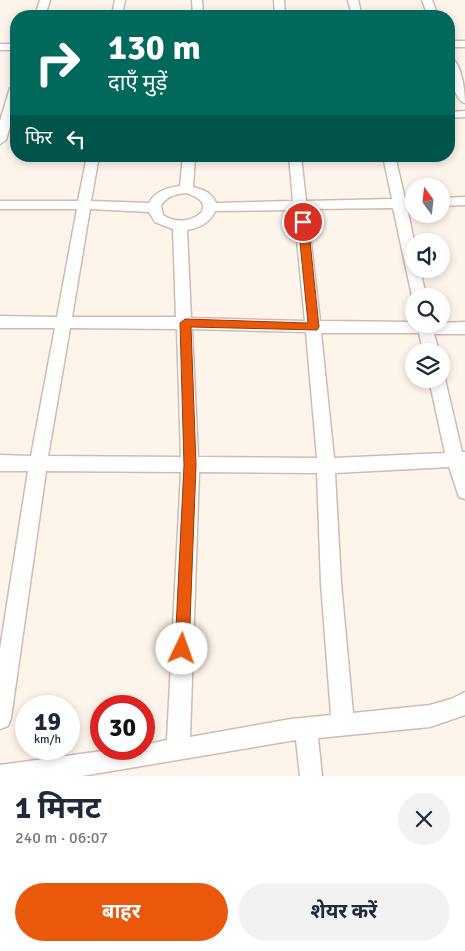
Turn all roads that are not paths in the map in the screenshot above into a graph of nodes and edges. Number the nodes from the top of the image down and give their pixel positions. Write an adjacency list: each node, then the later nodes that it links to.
1 (455, 75): 2 (street)
2 (465, 100)
3 (7, 119): 4 (street)
4 (0, 140)
5 (92, 162): 15 (street)
6 (188, 162): 9 (street)
7 (296, 162): 16 (street)
8 (390, 162): 12 (street)
9 (186, 189): 17 (street); 18 (street)
10 (465, 201): 11 (street)
11 (450, 202)
12 (399, 203): 13 (street); 16 (street); 20 (street)
13 (405, 203)
14 (0, 205): 15 (street)
15 (85, 205): 18 (street); 22 (street)
16 (301, 205): 17 (street); 25 (street)
17 (212, 207): 19 (street)
18 (154, 208): 19 (street)
19 (180, 226): 23 (street)
20 (417, 288)
21 (0, 322): 22 (street)
22 (64, 322): 23 (street); 31 (street)
23 (185, 323): 25 (street); 32 (street)
24 (405, 325): 25 (street)
25 (313, 327): 33 (street)
26 (450, 327): 27 (street)
27 (465, 328)
28 (440, 388): 29 (street)
29 (460, 459): 33 (street); 34 (street)
30 (0, 462): 31 (street)
31 (38, 463): 32 (street); 36 (street)
32 (190, 465): 33 (street); 39 (street)
33 (326, 466): 37 (street)
34 (465, 491)
35 (465, 704): 37 (street)
36 (0, 718)
37 (343, 726): 38 (street)
38 (306, 729): 39 (street); 41 (street)
39 (178, 748): 40 (street)
40 (0, 776)
41 (310, 776)

